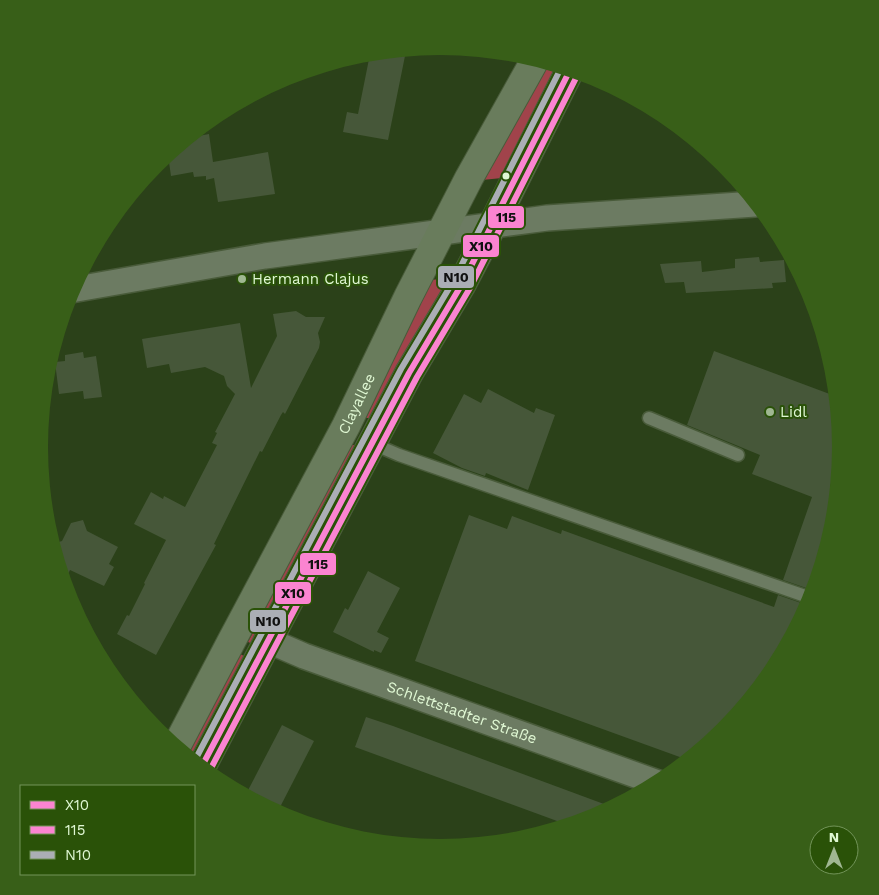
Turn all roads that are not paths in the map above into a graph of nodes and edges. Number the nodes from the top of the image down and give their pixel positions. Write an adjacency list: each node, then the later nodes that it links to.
1 (531, 67): 5 (main road, Clayallee)
2 (567, 76): 4 (main road, Clayallee)
3 (746, 205): 4 (street)
4 (493, 225): 5 (street); 9 (main road, Clayallee)
5 (441, 232): 6 (street); 8 (main road, Clayallee)
6 (81, 288)
7 (649, 418): 10 (lane)
8 (346, 426): 9 (lane); 13 (main road, Clayallee)
9 (373, 440): 11 (lane); 12 (main road, Clayallee)
10 (738, 455)
11 (803, 595)
12 (267, 640): 14 (main road, Clayallee); 15 (street, Schlettstadter Straße)
13 (180, 741)
14 (205, 761)
15 (647, 779)

